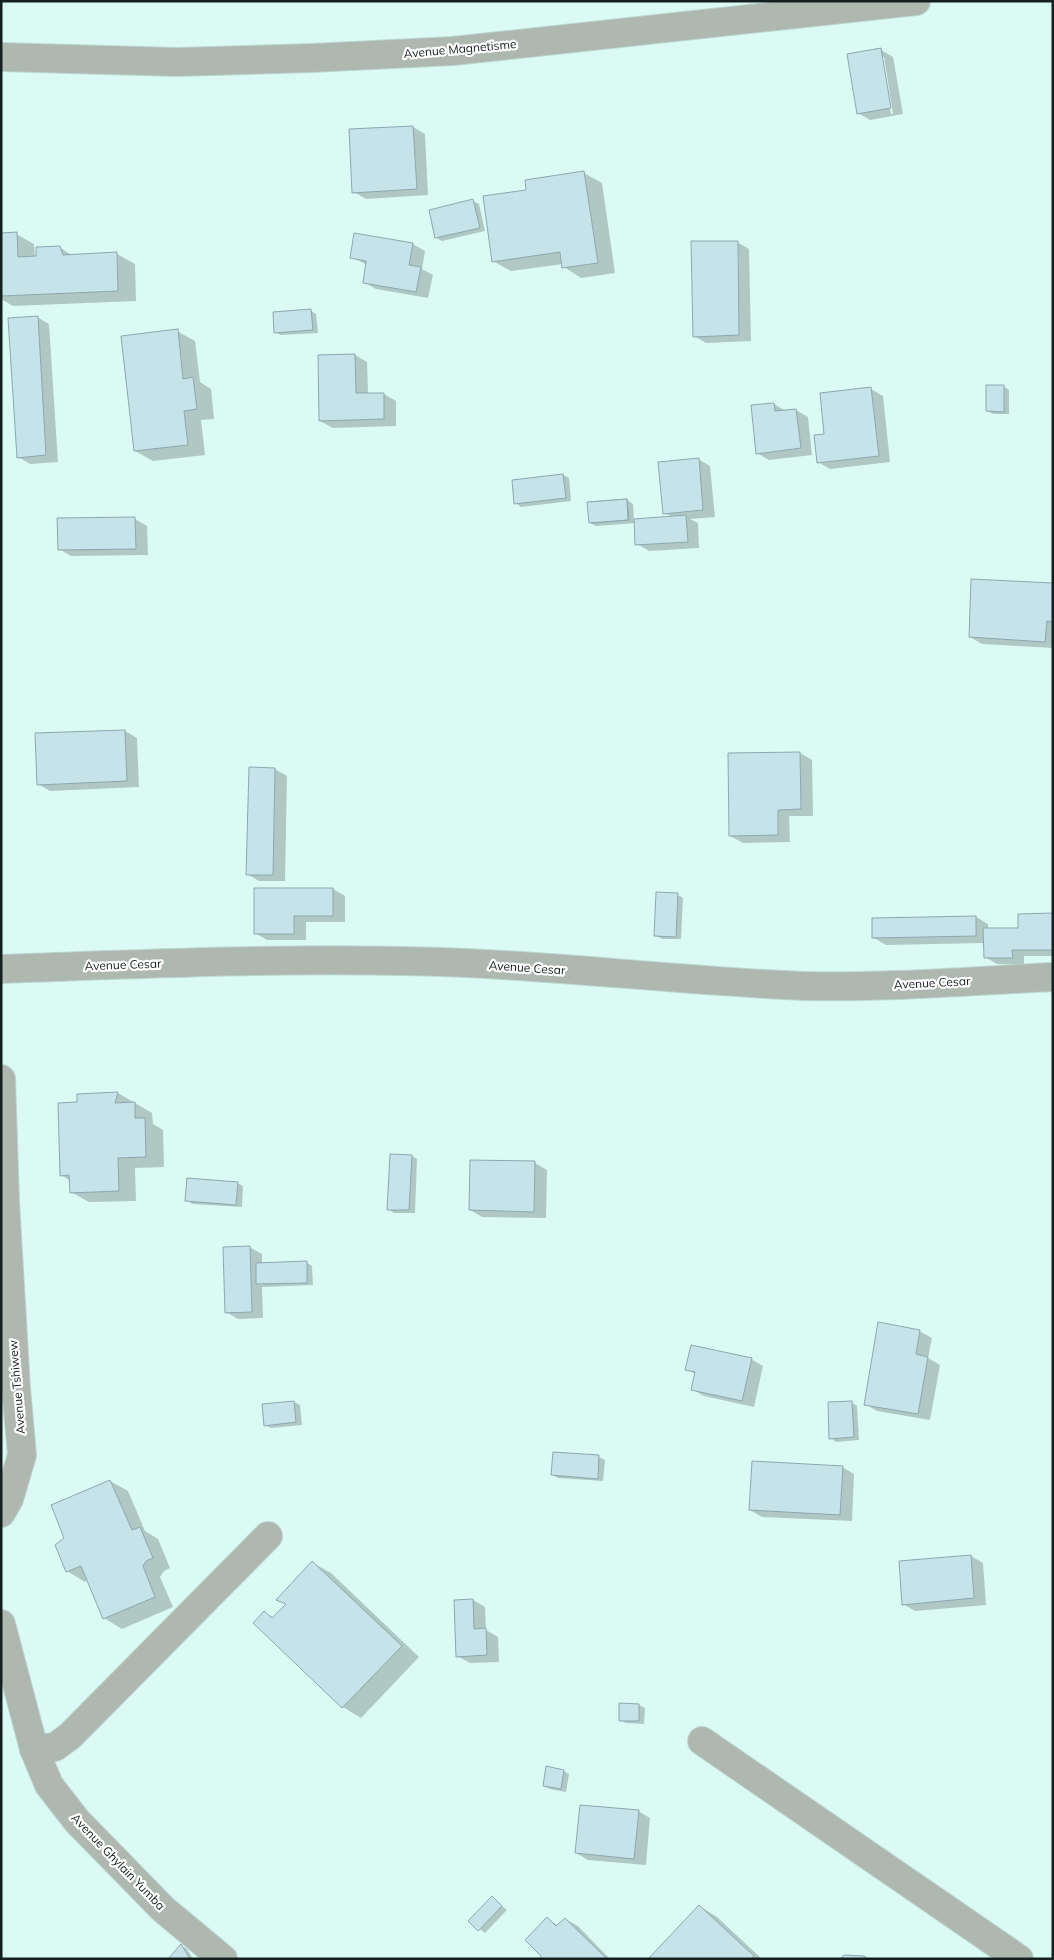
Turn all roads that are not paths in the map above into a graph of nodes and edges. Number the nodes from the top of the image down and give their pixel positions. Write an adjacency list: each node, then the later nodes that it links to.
1 (916, 1): 2 (street, Avenue Magnetisme)
2 (1, 57)
3 (1, 969): 4 (street, Avenue Cesar)
4 (1053, 977)
5 (2, 1094): 6 (street, Avenue Tshiwew)
6 (1, 1512)
7 (268, 1536): 10 (street)
8 (1, 1624): 10 (street)
9 (702, 1741): 12 (street)
10 (34, 1749): 11 (street, Avenue Ghylain Yumba)
11 (223, 1959)
12 (1019, 1959)

